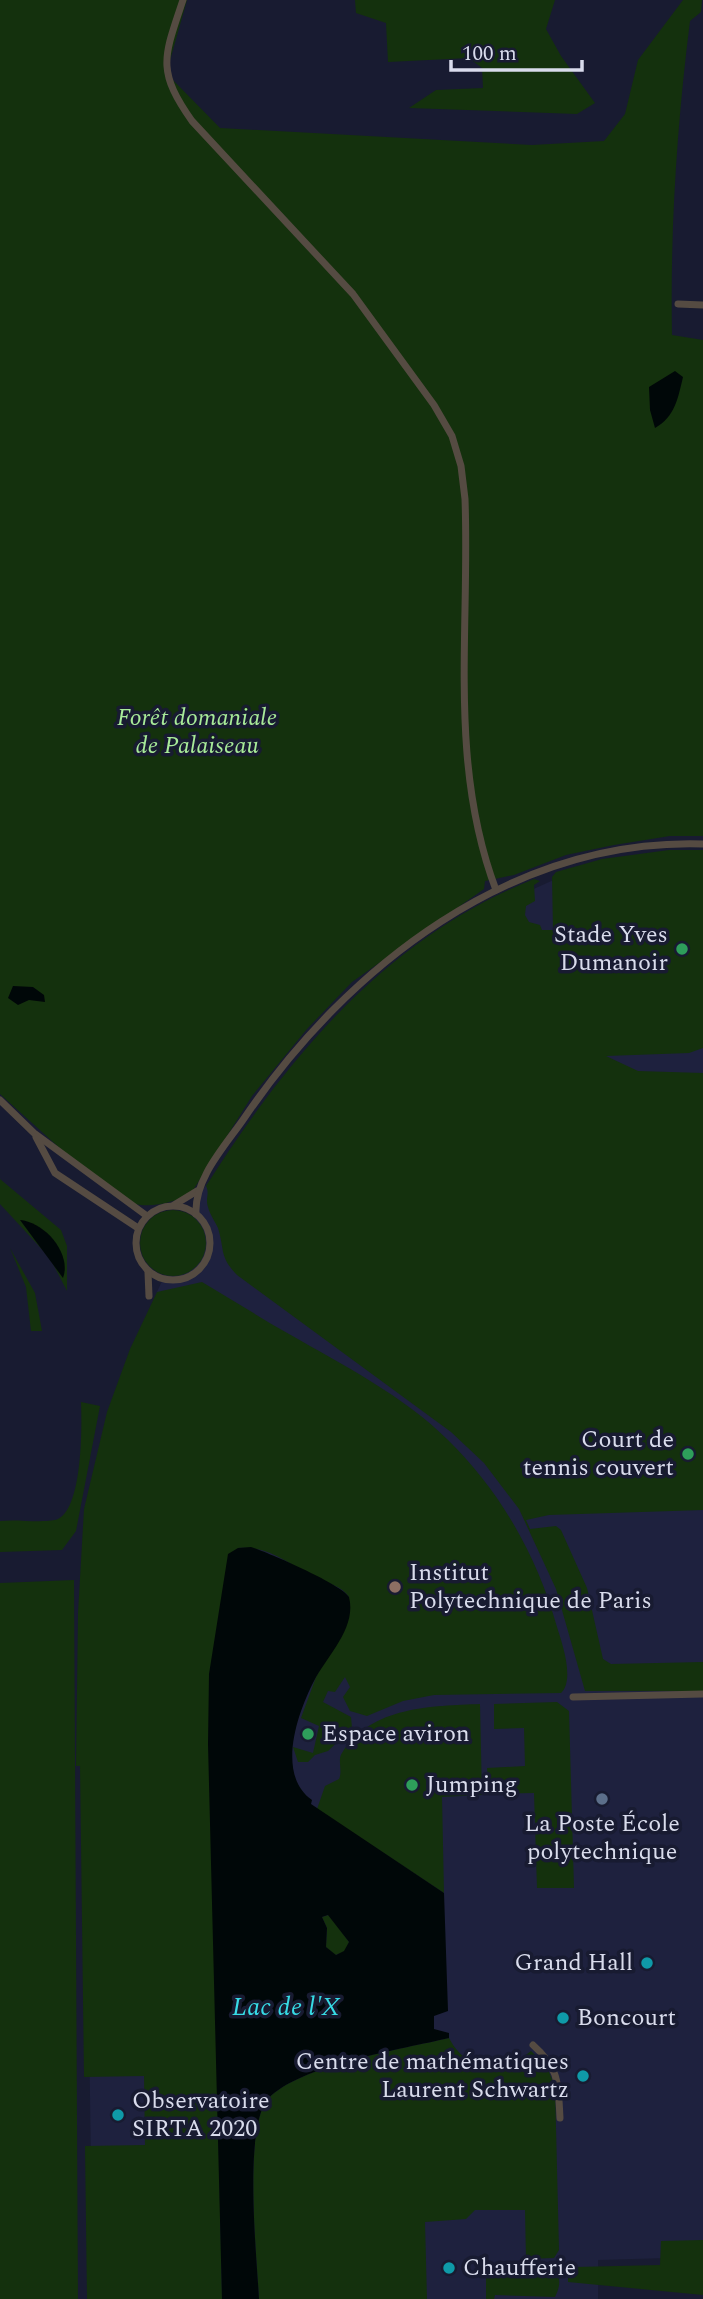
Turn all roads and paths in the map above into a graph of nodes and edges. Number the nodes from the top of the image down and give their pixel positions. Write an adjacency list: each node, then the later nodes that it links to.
1 (183, 0): 5 (street)
2 (678, 304): 3 (street)
3 (703, 305)
4 (703, 844): 5 (street)
5 (496, 890): 8 (street)
6 (0, 1100): 7 (street)
7 (34, 1133): 11 (street); 12 (street)
8 (197, 1191): 9 (street); 10 (street)
9 (173, 1206): 10 (street); 11 (street)
10 (196, 1213): 14 (street)
11 (147, 1216): 12 (street)
12 (138, 1228): 13 (street)
13 (148, 1272): 14 (street); 14 (street)
14 (168, 1280)
15 (703, 1694): 16 (street)
16 (573, 1697)
17 (533, 2045): 18 (street)
18 (560, 2118)

